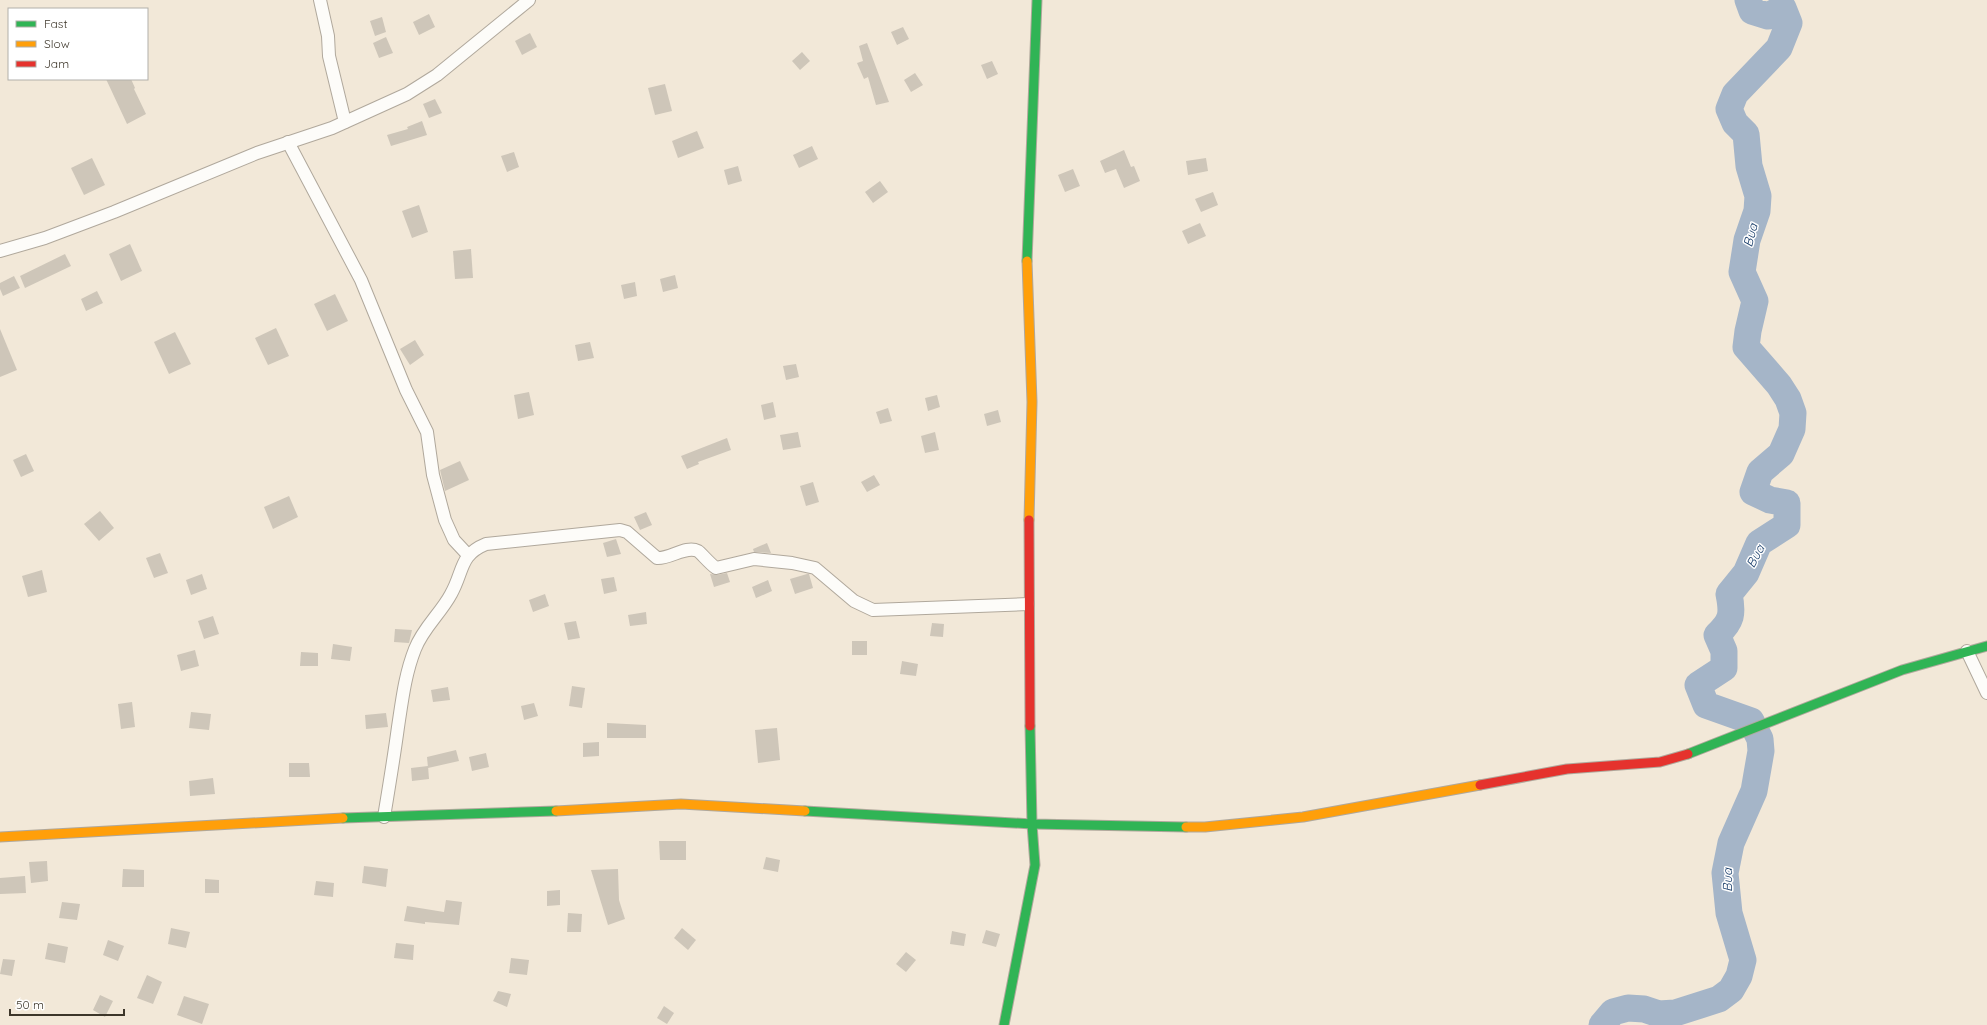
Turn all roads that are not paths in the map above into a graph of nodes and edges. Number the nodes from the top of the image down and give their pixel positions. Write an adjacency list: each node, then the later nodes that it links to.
1 (320, 0): 4 (street)
2 (529, 0): 4 (street)
3 (1038, 0): 8 (street)
4 (345, 122): 5 (street)
5 (288, 142): 6 (street); 7 (street)
6 (0, 251)
7 (468, 555): 8 (street); 12 (street)
8 (1028, 604): 13 (street)
9 (1987, 646): 10 (street)
10 (1967, 650): 11 (street); 13 (street)
11 (1987, 693)
12 (384, 817): 13 (street); 14 (street)
13 (1032, 824): 15 (street)
14 (0, 837)
15 (1004, 1025)

